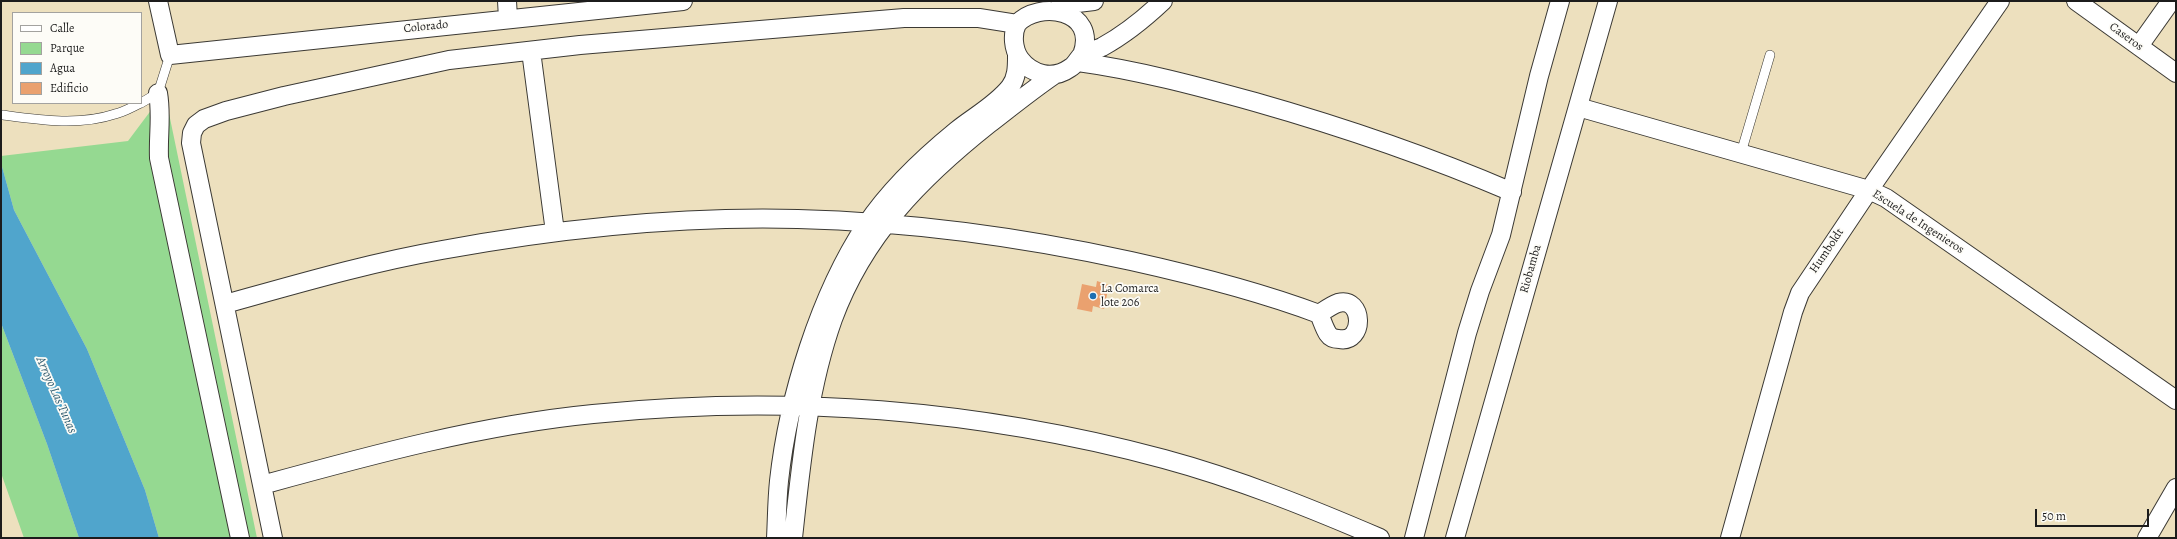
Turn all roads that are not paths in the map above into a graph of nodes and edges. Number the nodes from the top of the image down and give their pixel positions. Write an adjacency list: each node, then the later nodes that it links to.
1 (158, 1): 16 (street)
2 (683, 1): 11 (street, Colorado)
3 (1094, 1): 10 (street)
4 (1163, 1): 18 (street)
5 (1560, 1): 28 (street)
6 (1608, 1): 24 (street, Riobamba)
7 (2000, 1): 27 (street, Humboldt)
8 (2076, 1): 13 (street, Caseros)
9 (2171, 1): 13 (street)
10 (1061, 5): 12 (street); 18 (street)
11 (507, 10): 16 (street, Colorado)
12 (1017, 24): 14 (street); 17 (street)
13 (2139, 46): 19 (street, Caseros)
14 (531, 51): 31 (street); 32 (street)
15 (1770, 54): 26 (lane)
16 (170, 55): 21 (lane)
17 (1017, 56): 20 (street); 29 (street)
18 (1080, 58): 20 (street); 28 (street)
19 (2176, 73)
20 (1054, 75): 30 (street)
21 (158, 93): 22 (lane); 38 (street)
22 (142, 102)
23 (139, 104): 25 (lane)
24 (1578, 107): 26 (street, Escuela de Ingenieros); 44 (street, Riobamba)
25 (3, 115)
26 (1741, 153): 27 (street, Escuela de Ingenieros)
27 (1869, 190): 34 (street, Escuela de Ingenieros); 45 (street, Humboldt)
28 (1512, 192): 43 (street)
29 (866, 224): 30 (street); 31 (street); 35 (street)
30 (886, 224): 33 (street); 35 (street)
31 (555, 232): 32 (street)
32 (225, 304): 36 (street)
33 (1319, 314)
34 (2176, 400)
35 (801, 407): 36 (street); 40 (street); 41 (street); 42 (street)
36 (262, 485): 39 (street)
37 (2176, 488): 46 (street)
38 (240, 538)
39 (273, 538)
40 (776, 538)
41 (793, 538)
42 (1380, 538)
43 (1414, 538)
44 (1455, 538)
45 (1730, 538)
46 (2147, 538)

